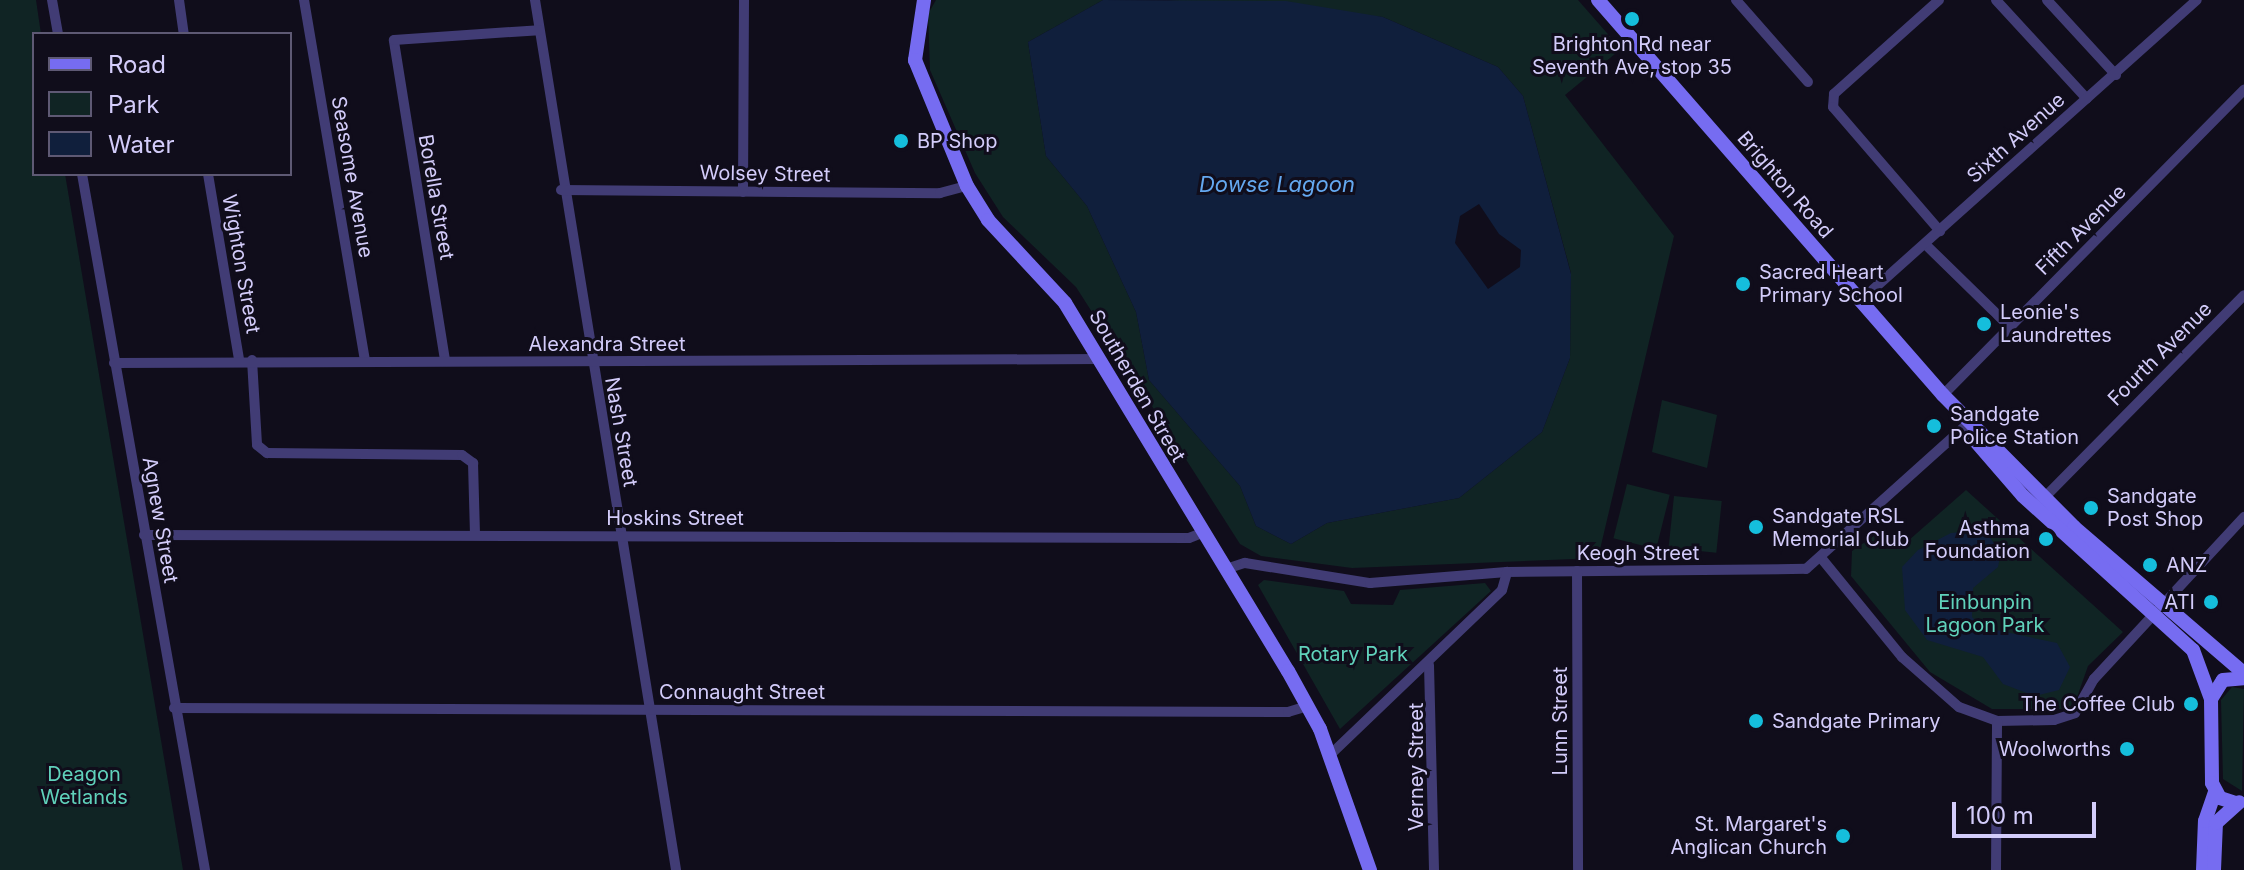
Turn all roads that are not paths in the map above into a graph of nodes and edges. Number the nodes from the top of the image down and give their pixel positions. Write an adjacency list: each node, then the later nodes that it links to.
1 (52, 0): 14 (street)
2 (179, 0): 15 (street)
3 (304, 0): 33 (street, Seasome Avenue)
4 (535, 0): 13 (street, Nash Street)
5 (744, 0): 24 (street)
6 (924, 0): 22 (main road, Southerden Street)
7 (1598, 0): 28 (main road, Brighton Road)
8 (1736, 0): 17 (street)
9 (1939, 0): 25 (street)
10 (1996, 0): 19 (street)
11 (2047, 0): 16 (street)
12 (2197, 0): 16 (street, Sixth Avenue)
13 (539, 30): 23 (street, Nash Street); 34 (street, Borella Street)
14 (58, 32)
15 (184, 32)
16 (2116, 75): 19 (street, Sixth Avenue)
17 (1808, 82)
18 (2244, 90): 29 (street, Fifth Avenue)
19 (2087, 99): 25 (street, Sixth Avenue)
20 (82, 176): 35 (street, Agnew Street)
21 (208, 176): 31 (street, Wighton Street)
22 (967, 186): 24 (street, Wolsey Street); 30 (main road, Southerden Street)
23 (561, 190): 24 (street, Wolsey Street); 36 (street, Nash Street)
24 (743, 192)
25 (1940, 231): 26 (street, Sixth Avenue)
26 (1925, 244): 28 (street, Sixth Avenue); 29 (street)
27 (2244, 295): 39 (street, Fourth Avenue)
28 (1859, 302): 37 (main road, Brighton Road)
29 (2011, 328): 37 (street, Fifth Avenue)
30 (1099, 359): 36 (street, Alexandra Street); 41 (main road, Southerden Street)
31 (239, 360): 32 (street, Alexandra Street); 35 (street, Alexandra Street)
32 (252, 360): 33 (street, Alexandra Street); 43 (street)
33 (365, 360): 34 (street, Alexandra Street)
34 (445, 360): 36 (street, Alexandra Street)
35 (114, 363): 42 (street, Agnew Street)
36 (591, 363): 44 (street, Nash Street)
37 (1943, 395): 38 (main road, Brighton Road)
38 (1968, 425): 39 (main road, Brighton Road); 45 (street, Keogh Street)
39 (2039, 503): 49 (main road, Brighton Road)
40 (2244, 517): 49 (street)
41 (1205, 532): 44 (street, Hoskins Street); 46 (main road, Southerden Street)
42 (144, 535): 43 (street, Hoskins Street); 54 (street, Agnew Street)
43 (475, 535): 44 (street, Hoskins Street)
44 (621, 536): 55 (street, Nash Street)
45 (1822, 559): 47 (street, Keogh Street); 56 (street)
46 (1226, 569): 48 (street); 53 (main road, Southerden Street)
47 (1577, 571): 48 (street, Keogh Street); 67 (street, Lunn Street)
48 (1507, 572): 50 (street)
49 (2158, 608): 51 (main road, Brighton Road); 52 (main road, Brighton Road); 56 (street)
50 (1429, 665): 57 (street); 66 (street, Verney Street)
51 (2244, 676): 52 (main road, Brighton Road)
52 (2211, 699): 58 (main road)
53 (1308, 706): 55 (street, Connaught Street); 57 (main road, Southerden Street)
54 (174, 708): 55 (street, Connaught Street); 62 (street, Agnew Street)
55 (651, 709): 63 (street, Nash Street)
56 (1997, 721): 68 (street)
57 (1330, 755): 59 (main road, Southerden Street)
58 (2215, 792): 60 (main road); 61 (main road)
59 (1346, 794): 64 (main road, Southerden Street); 65 (main road, Southerden Street)
60 (2240, 802): 61 (main road)
61 (2205, 868)
62 (205, 870)
63 (676, 870)
64 (1370, 870)
65 (1379, 870)
66 (1434, 870)
67 (1578, 870)
68 (1996, 870)

